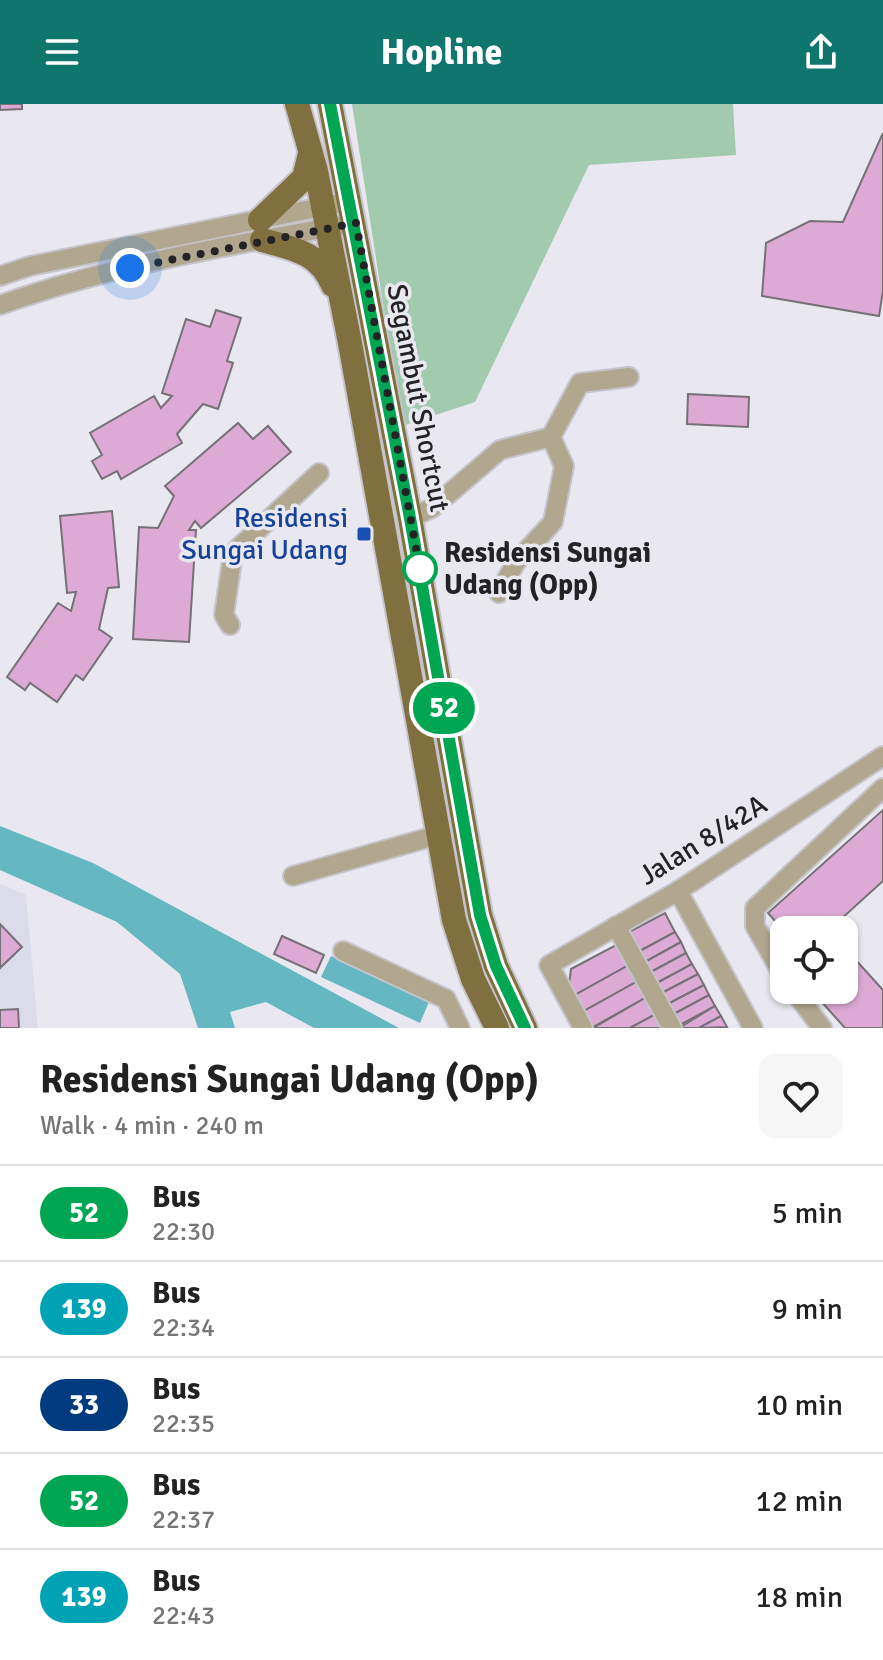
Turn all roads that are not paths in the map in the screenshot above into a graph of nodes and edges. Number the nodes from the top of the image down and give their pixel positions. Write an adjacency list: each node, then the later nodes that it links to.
1 (297, 104): 3 (main road, Segambut Shortcut)
2 (330, 104): 4 (main road, Segambut Shortcut)
3 (310, 153): 5 (main road, Segambut Shortcut); 6 (main road)
4 (353, 212): 5 (street); 13 (main road, Segambut Shortcut)
5 (324, 218): 6 (street); 9 (main road, Segambut Shortcut)
6 (261, 230): 7 (street); 8 (street); 9 (main road)
7 (2, 269)
8 (0, 305)
9 (342, 305): 18 (main road, Segambut Shortcut)
10 (629, 377): 11 (street)
11 (551, 437): 13 (street); 14 (street)
12 (319, 473): 15 (street)
13 (410, 518): 27 (main road, Segambut Shortcut)
14 (499, 593)
15 (230, 625)
16 (880, 763): 20 (street, Jalan 8/42A)
17 (883, 788): 23 (street)
18 (438, 835): 19 (street); 26 (main road, Segambut Shortcut)
19 (293, 876)
20 (678, 891): 21 (street, Jalan 8/42A); 30 (street)
21 (616, 926): 28 (street, Jalan 8/42A); 29 (street)
22 (343, 951): 25 (street)
23 (770, 952)
24 (804, 1004): 31 (street)
25 (460, 1028)
26 (497, 1028)
27 (525, 1028)
28 (583, 1028)
29 (672, 1028)
30 (753, 1028)
31 (822, 1028)

